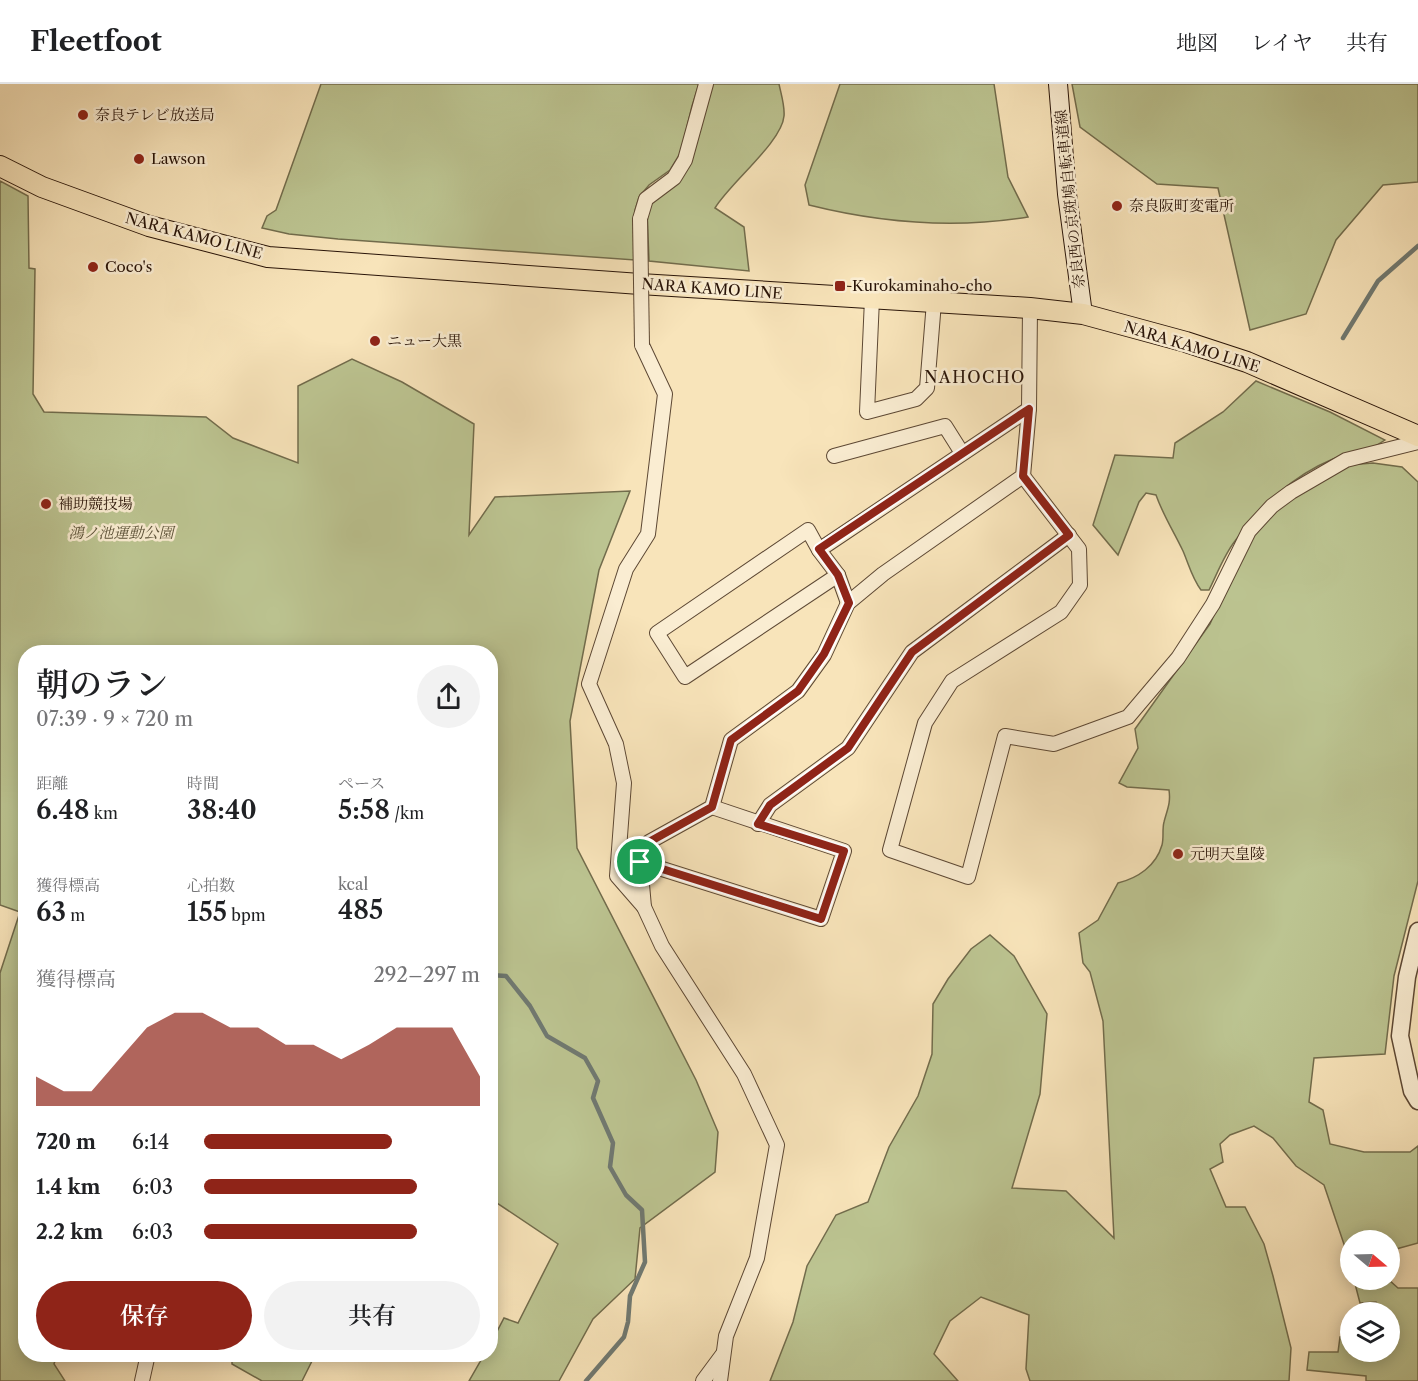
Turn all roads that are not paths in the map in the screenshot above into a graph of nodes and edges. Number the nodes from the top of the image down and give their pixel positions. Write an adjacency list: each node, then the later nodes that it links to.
1 (706, 84): 21 (street, bridge)
2 (1058, 84): 7 (main road, 奈良西の京斑鳩自転車道線)
3 (0, 166): 4 (main road, NARA KAMO LINE)
4 (872, 299): 5 (main road, NARA KAMO LINE); 5 (street)
5 (934, 302): 6 (main road, NARA KAMO LINE)
6 (1029, 308): 7 (main road, NARA KAMO LINE); 8 (street)
7 (1083, 314): 9 (main road, NARA KAMO LINE)
8 (1029, 409): 11 (street); 13 (street)
9 (1418, 436)
10 (1418, 442): 14 (street)
11 (962, 453): 12 (street); 15 (street)
12 (834, 456)
13 (1023, 476): 14 (street); 17 (street)
14 (1069, 535): 19 (street)
15 (819, 549): 16 (street); 16 (street)
16 (838, 575): 17 (street)
17 (849, 603): 18 (street)
18 (712, 807): 19 (street); 20 (street)
19 (758, 824): 20 (street)
20 (640, 862): 21 (street)
21 (644, 907): 24 (street)
22 (1418, 931): 23 (street)
23 (1418, 1101)
24 (724, 1352): 27 (street); 28 (street)
25 (146, 1362): 26 (street)
26 (142, 1381)
27 (703, 1381)
28 (720, 1381)

